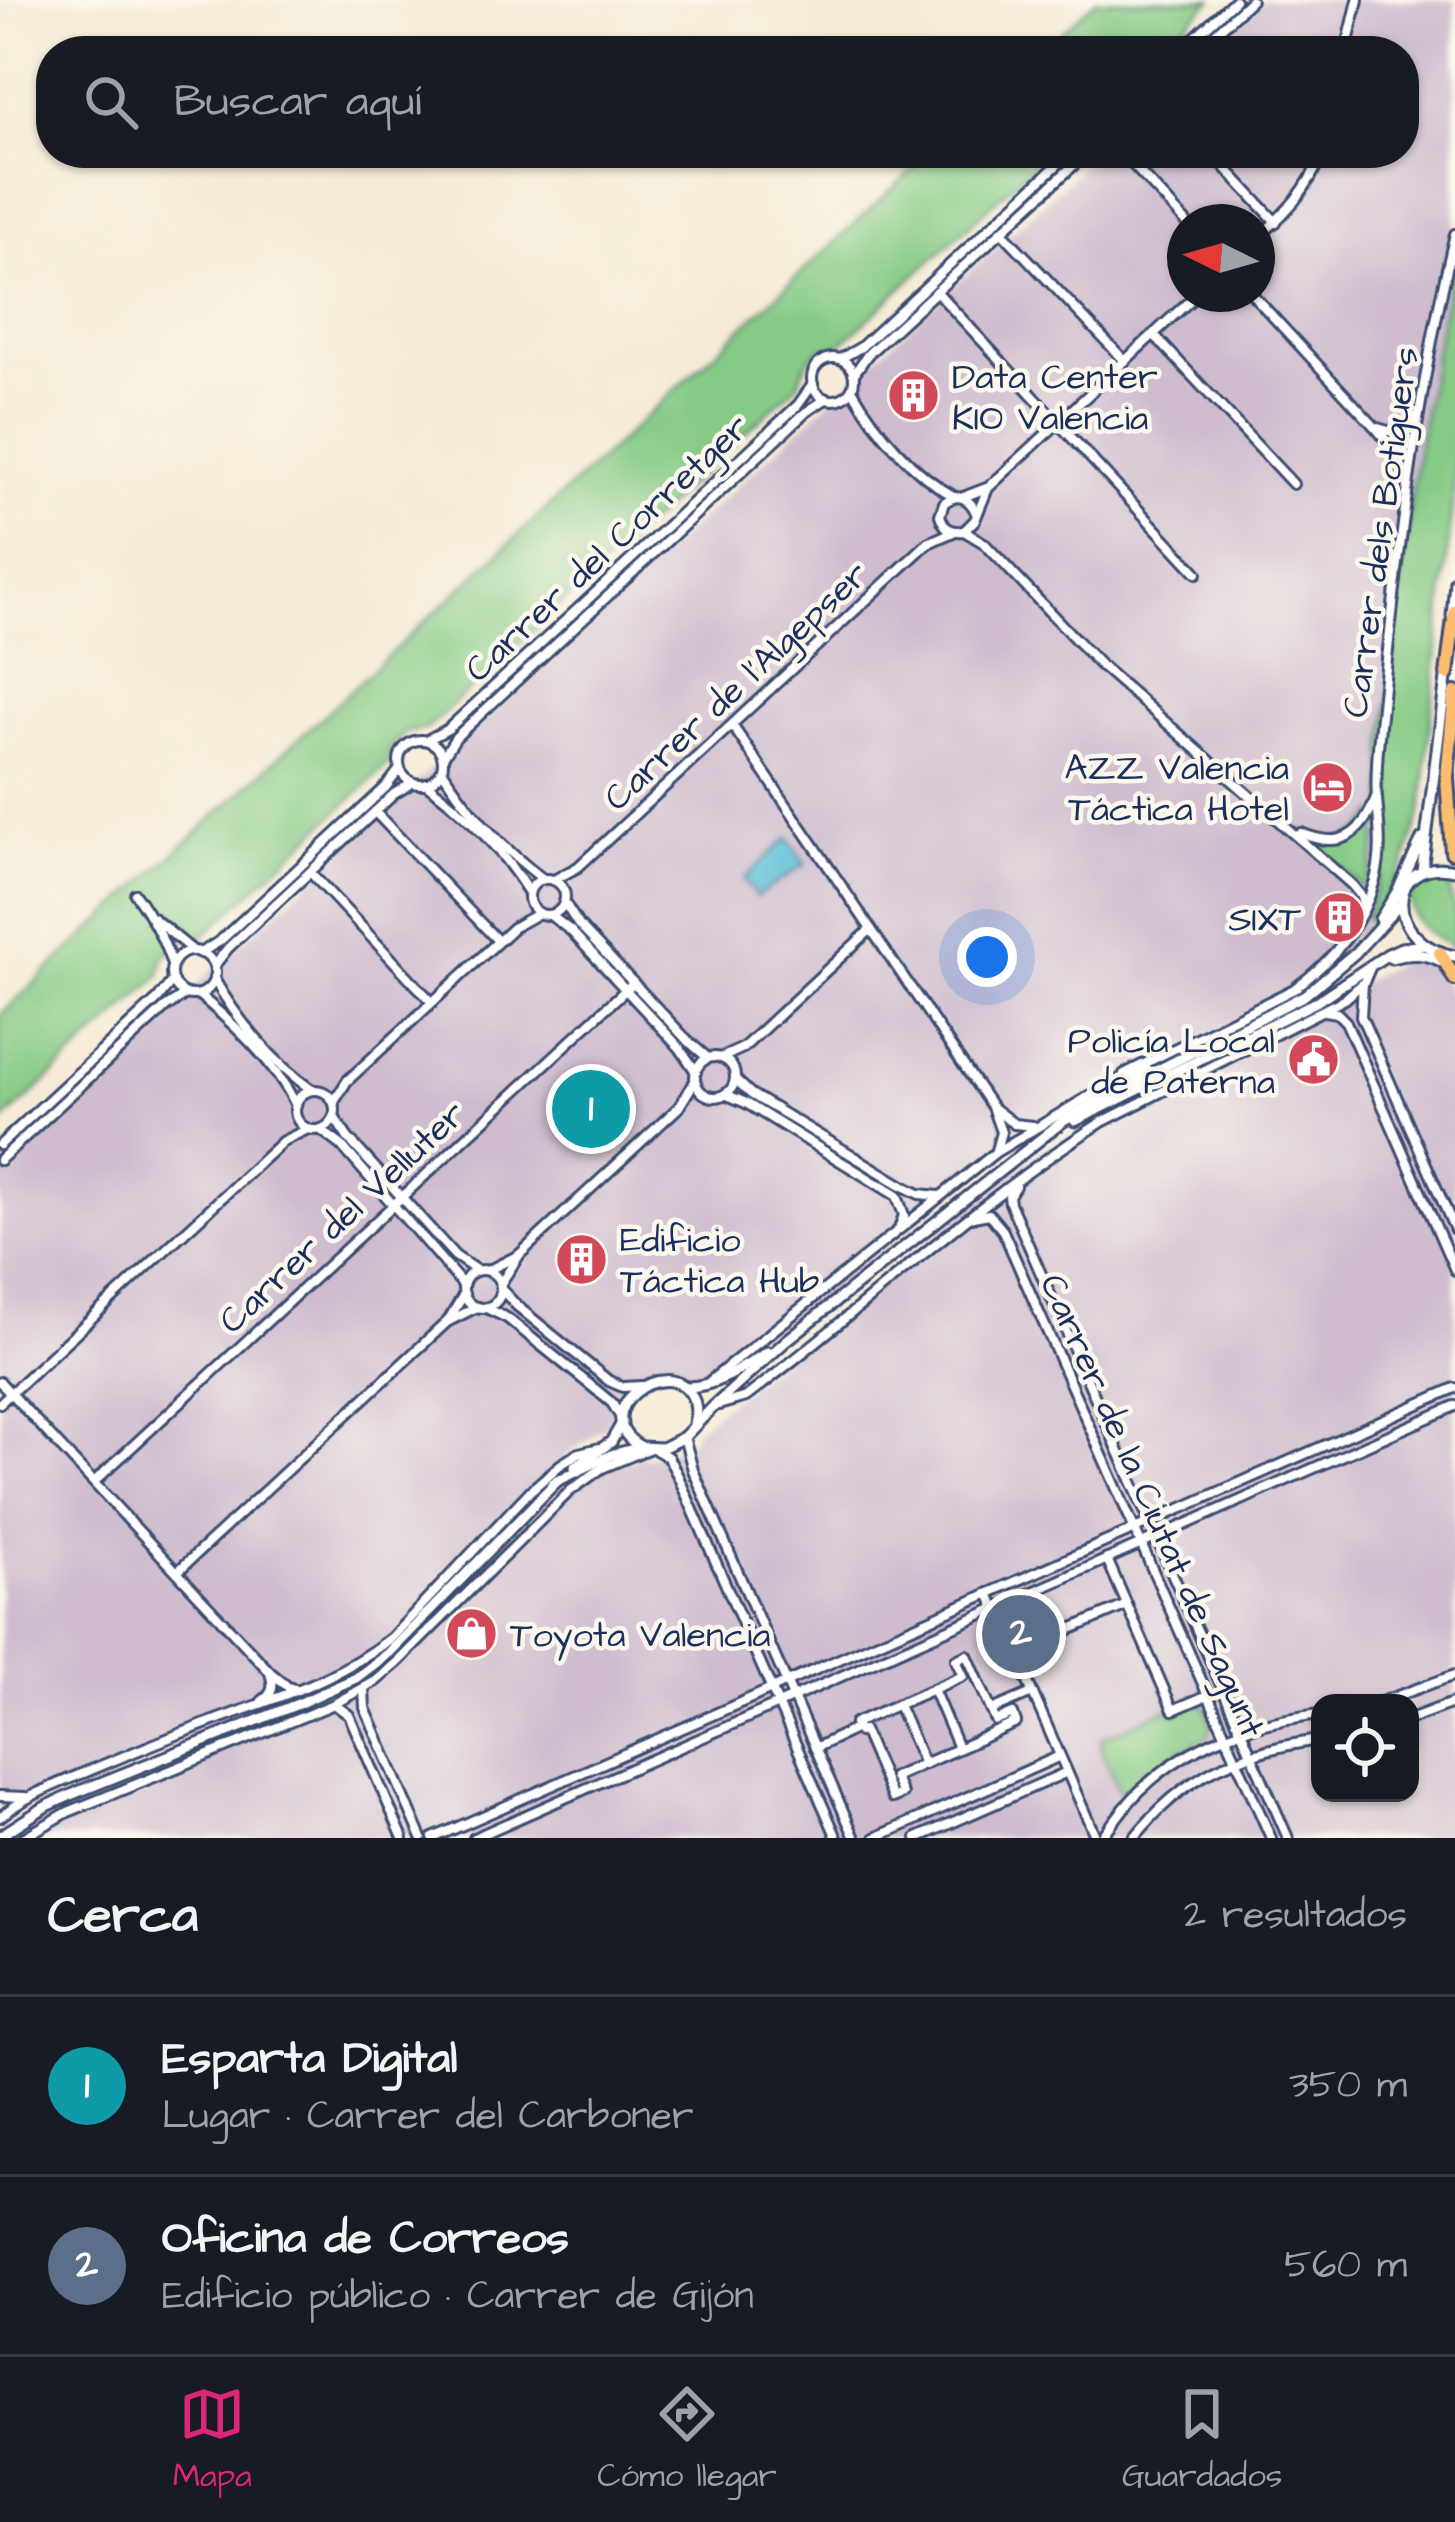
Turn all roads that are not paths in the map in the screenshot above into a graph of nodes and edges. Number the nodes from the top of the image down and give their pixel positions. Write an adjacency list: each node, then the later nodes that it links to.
1 (1235, 0): 4 (street)
2 (1251, 0): 5 (street)
3 (1358, 0): 6 (street)
4 (1196, 36)
5 (1212, 36)
6 (1350, 36)
7 (1054, 168): 20 (street)
8 (1070, 168): 14 (street)
9 (1136, 168): 12 (street)
10 (1226, 168): 13 (street)
11 (1317, 168): 13 (street)
12 (1169, 204)
13 (1276, 221)
14 (1001, 231): 16 (street); 21 (street)
15 (1455, 234): 25 (street, Carrer dels Botiguers)
16 (936, 291): 22 (street); 29 (street)
17 (1178, 312): 19 (street)
18 (1269, 312): 30 (street)
19 (1154, 334): 21 (street); 32 (street)
20 (840, 359): 22 (street); 23 (street)
21 (1125, 361): 29 (street)
22 (854, 374): 24 (street)
23 (813, 384): 26 (street); 47 (street, Carrer del Corretger)
24 (852, 389): 27 (street); 28 (street)
25 (1421, 398): 30 (street); 35 (street, Carrer dels Botiguers)
26 (826, 399): 27 (street); 48 (street, Carrer del Corretger)
27 (839, 400): 28 (street)
28 (867, 415): 31 (street)
29 (1059, 422): 33 (street); 41 (street)
30 (1375, 427): 35 (street)
31 (931, 484): 34 (street); 36 (street)
32 (1293, 484)
33 (988, 487): 34 (street); 37 (street)
34 (959, 497): 36 (street); 37 (street)
35 (1406, 499): 53 (street, Carrer dels Botiguers)
36 (941, 512): 38 (street); 39 (street)
37 (975, 517): 38 (street); 40 (street)
38 (959, 532): 39 (street); 40 (street)
39 (928, 543): 46 (street, Carrer de l'Algepser)
40 (984, 543): 55 (street)
41 (1197, 573)
42 (1455, 581): 44 (street)
43 (1455, 611): 44 (main road)
44 (1447, 674): 56 (street)
45 (1455, 693): 57 (main road)
46 (731, 725): 58 (street, Carrer de l'Algepser); 71 (street)
47 (427, 740): 48 (street); 49 (street)
48 (443, 757): 50 (street)
49 (400, 769): 51 (street); 75 (street)
50 (442, 770): 52 (street); 62 (street)
51 (412, 783): 52 (street); 54 (street)
52 (426, 784): 65 (street)
53 (1377, 796): 55 (street); 67 (street, Carrer dels Botiguers)
54 (374, 812): 61 (street); 73 (street)
55 (1290, 829): 67 (street)
56 (1425, 833): 60 (street); 72 (street)
57 (1452, 852)
58 (578, 867): 62 (street); 64 (street)
59 (1455, 870): 60 (street)
60 (1422, 871): 66 (street)
61 (310, 872): 78 (street); 87 (street)
62 (549, 880): 64 (street); 65 (street)
63 (135, 894): 69 (street)
64 (564, 896): 68 (street); 84 (street)
65 (529, 897): 68 (street); 70 (street)
66 (1401, 903): 72 (street); 74 (street)
67 (1364, 909): 98 (street, Carrer dels Botiguers)
68 (544, 914): 70 (street); 84 (street)
69 (151, 916): 75 (street); 77 (street)
70 (514, 927): 73 (street)
71 (871, 929): 92 (street); 104 (street)
72 (1367, 939): 91 (street)
73 (498, 941): 87 (street)
74 (1425, 945): 76 (street); 79 (street)
75 (197, 952): 77 (street); 78 (street)
76 (1447, 958): 79 (street); 81 (main road)
77 (172, 966): 82 (street)
78 (214, 966): 80 (street)
79 (1370, 968): 83 (street); 111 (street)
80 (214, 979): 86 (street); 99 (street)
81 (1455, 979)
82 (172, 981): 85 (street); 112 (street)
83 (1364, 982): 88 (street); 89 (street)
84 (629, 986): 93 (street); 96 (street); 119 (street, Carrer del Velluter)
85 (186, 994): 86 (street); 114 (street)
86 (199, 994): 105 (street)
87 (432, 1002): 97 (street)
88 (1323, 1011): 90 (street); 115 (street)
89 (1364, 1022): 90 (street); 122 (street)
90 (1349, 1029): 128 (street)
91 (1224, 1035): 98 (street); 111 (street)
92 (743, 1048): 94 (street); 95 (street)
93 (708, 1058): 94 (street); 96 (street)
94 (721, 1058): 95 (street)
95 (734, 1075): 100 (street); 116 (street)
96 (696, 1077): 101 (street); 103 (street)
97 (347, 1082): 99 (street); 102 (street)
98 (1111, 1083): 107 (street, Carrer dels Botiguers)
99 (318, 1090): 102 (street); 105 (street)
100 (724, 1094): 101 (street); 117 (street)
101 (706, 1095): 103 (street)
102 (334, 1102): 106 (street)
103 (679, 1107): 123 (street)
104 (992, 1107): 107 (street); 113 (street)
105 (296, 1110): 108 (street); 110 (street)
106 (334, 1117): 109 (street); 119 (street)
107 (1035, 1126): 113 (street, Carrer dels Botiguers)
108 (308, 1129): 109 (street); 110 (street)
109 (321, 1130): 119 (street)
110 (283, 1141): 138 (street)
111 (1034, 1144): 133 (street)
112 (0, 1145)
113 (996, 1152): 118 (street, Carrer dels Botiguers)
114 (0, 1160)
115 (1035, 1166): 120 (street); 124 (street, Carrer de la Ciutat de Sagunt)
116 (903, 1186): 117 (street); 118 (street)
117 (897, 1196): 121 (street)
118 (940, 1196): 121 (street, Carrer dels Botiguers)
119 (398, 1201): 126 (street); 130 (street); 146 (street, Carrer del Velluter)
120 (961, 1223): 125 (street, Carrer de la Ciutat de Sagunt); 140 (street)
121 (899, 1230): 136 (street, Carrer dels Botiguers)
122 (1455, 1230)
123 (520, 1254): 127 (street); 129 (street)
124 (1032, 1254): 125 (street, Carrer de la Ciutat de Sagunt); 148 (street, Carrer de la Ciutat de Sagunt)
125 (1017, 1260): 149 (street, Carrer de la Ciutat de Sagunt)
126 (476, 1270): 127 (street); 130 (street)
127 (488, 1270): 129 (street)
128 (1455, 1270)
129 (501, 1287): 131 (street); 135 (street)
130 (464, 1290): 131 (street); 132 (street)
131 (481, 1307): 132 (street); 142 (street)
132 (447, 1322): 153 (street)
133 (788, 1340): 136 (street); 140 (street)
134 (0, 1382): 138 (street)
135 (644, 1386): 136 (street); 142 (street)
136 (684, 1386): 143 (street)
137 (1455, 1388): 148 (street)
138 (10, 1393): 139 (street); 146 (street)
139 (0, 1403)
140 (714, 1406): 143 (street)
141 (1455, 1406): 150 (street)
142 (622, 1420): 144 (street); 145 (street)
143 (688, 1432): 145 (street); 160 (street)
144 (601, 1448): 147 (street); 164 (street)
145 (648, 1449): 147 (street); 161 (street); 162 (street)
146 (94, 1482): 153 (street)
147 (553, 1484): 193 (street)
148 (1149, 1522): 149 (street); 150 (street, Carrer de la Ciutat de Sagunt)
149 (1135, 1528): 151 (street, Carrer de la Ciutat de Sagunt); 154 (street)
150 (1156, 1538): 151 (street); 178 (street, Carrer de la Ciutat de Sagunt)
151 (1142, 1544): 152 (street); 167 (street, Carrer de la Ciutat de Sagunt)
152 (1107, 1559): 155 (street); 156 (street)
153 (177, 1572): 158 (street)
154 (988, 1593): 156 (street); 160 (street)
155 (1127, 1605): 157 (street); 167 (street)
156 (995, 1608): 157 (street); 168 (street)
157 (1015, 1653): 165 (street)
158 (270, 1672): 164 (street); 172 (street)
159 (1455, 1675): 166 (street)
160 (786, 1682): 162 (street); 168 (street)
161 (364, 1689): 170 (street); 196 (street)
162 (771, 1689): 171 (street); 185 (street)
163 (933, 1689): 173 (street); 174 (street); 182 (street)
164 (299, 1691): 172 (street)
165 (1032, 1693): 174 (street); 184 (street)
166 (1403, 1694)
167 (1208, 1695): 179 (street, Carrer de la Ciutat de Sagunt)
168 (793, 1697): 171 (street); 181 (street)
169 (1455, 1702): 176 (street)
170 (334, 1704): 194 (street); 195 (street)
171 (778, 1704): 188 (street); 199 (street)
172 (257, 1705): 191 (street)
173 (898, 1705): 177 (street); 187 (street)
174 (992, 1710): 182 (street)
175 (1311, 1716): 178 (street)
176 (1419, 1716)
177 (857, 1728): 181 (street); 187 (street)
178 (1240, 1730): 179 (street); 183 (street, Carrer de la Ciutat de Sagunt)
179 (1225, 1734): 186 (street, Carrer de la Ciutat de Sagunt); 203 (street)
180 (1311, 1742): 183 (street)
181 (815, 1748): 200 (street)
182 (958, 1748): 187 (street)
183 (1251, 1754): 186 (street); 206 (street, Carrer de la Ciutat de Sagunt)
184 (1060, 1756): 189 (street); 201 (street)
185 (616, 1757): 188 (street); 197 (street)
186 (1236, 1758): 204 (street); 205 (street, Carrer de la Ciutat de Sagunt)
187 (924, 1763)
188 (624, 1772): 198 (street)
189 (1066, 1772): 202 (street); 203 (street)
190 (0, 1796): 191 (street)
191 (27, 1797): 192 (street)
192 (0, 1817)
193 (0, 1836)
194 (23, 1838)
195 (404, 1838)
196 (422, 1838)
197 (433, 1838)
198 (474, 1838)
199 (837, 1838)
200 (855, 1838)
201 (875, 1838)
202 (917, 1838)
203 (1098, 1838)
204 (1134, 1838)
205 (1270, 1838)
206 (1288, 1838)

